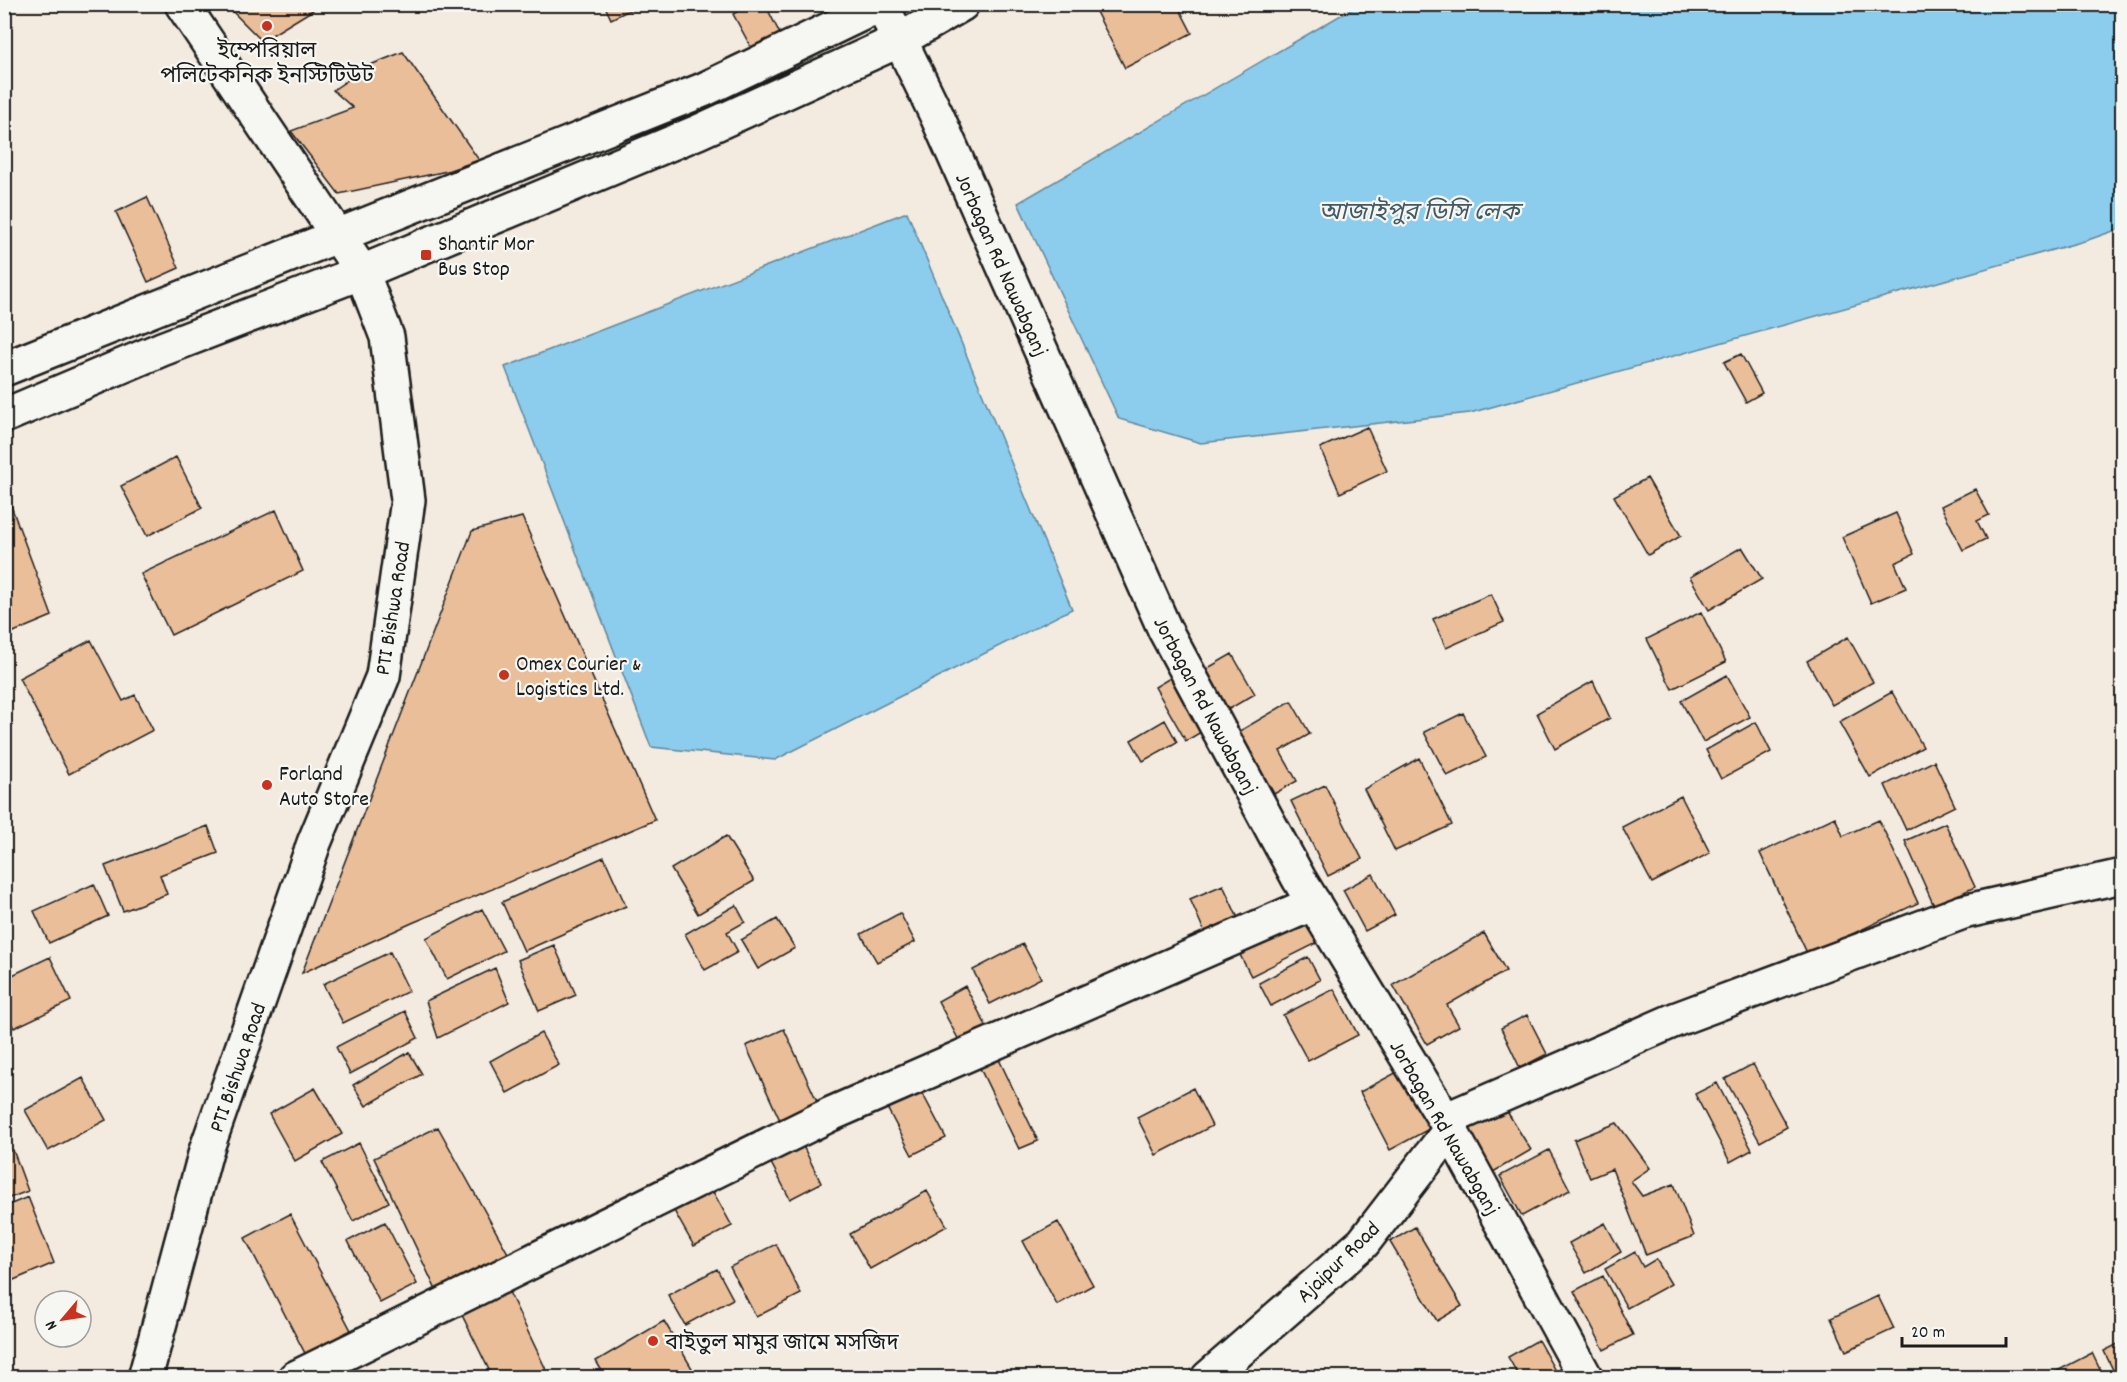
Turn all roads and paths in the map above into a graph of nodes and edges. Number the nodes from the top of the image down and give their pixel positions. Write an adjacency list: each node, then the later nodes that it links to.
1 (182, 4): 5 (main road, PTI Bishwa Road)
2 (962, 4): 4 (main road)
3 (881, 5): 4 (main road, Jorbagan Rd Nawabganj); 5 (main road)
4 (900, 40): 6 (main road); 10 (main road, Jorbagan Rd Nawabganj)
5 (338, 235): 6 (main road, PTI Bishwa Road); 7 (main road)
6 (362, 272): 8 (main road); 12 (main road, PTI Bishwa Road)
7 (4, 369)
8 (4, 416)
9 (2122, 876): 11 (main road)
10 (1314, 903): 11 (main road, Jorbagan Rd Nawabganj); 13 (main road)
11 (1447, 1125): 14 (main road, Ajaipur Road); 15 (main road, Jorbagan Rd Nawabganj)
12 (145, 1377)
13 (295, 1377)
14 (1208, 1377)
15 (1586, 1377)

